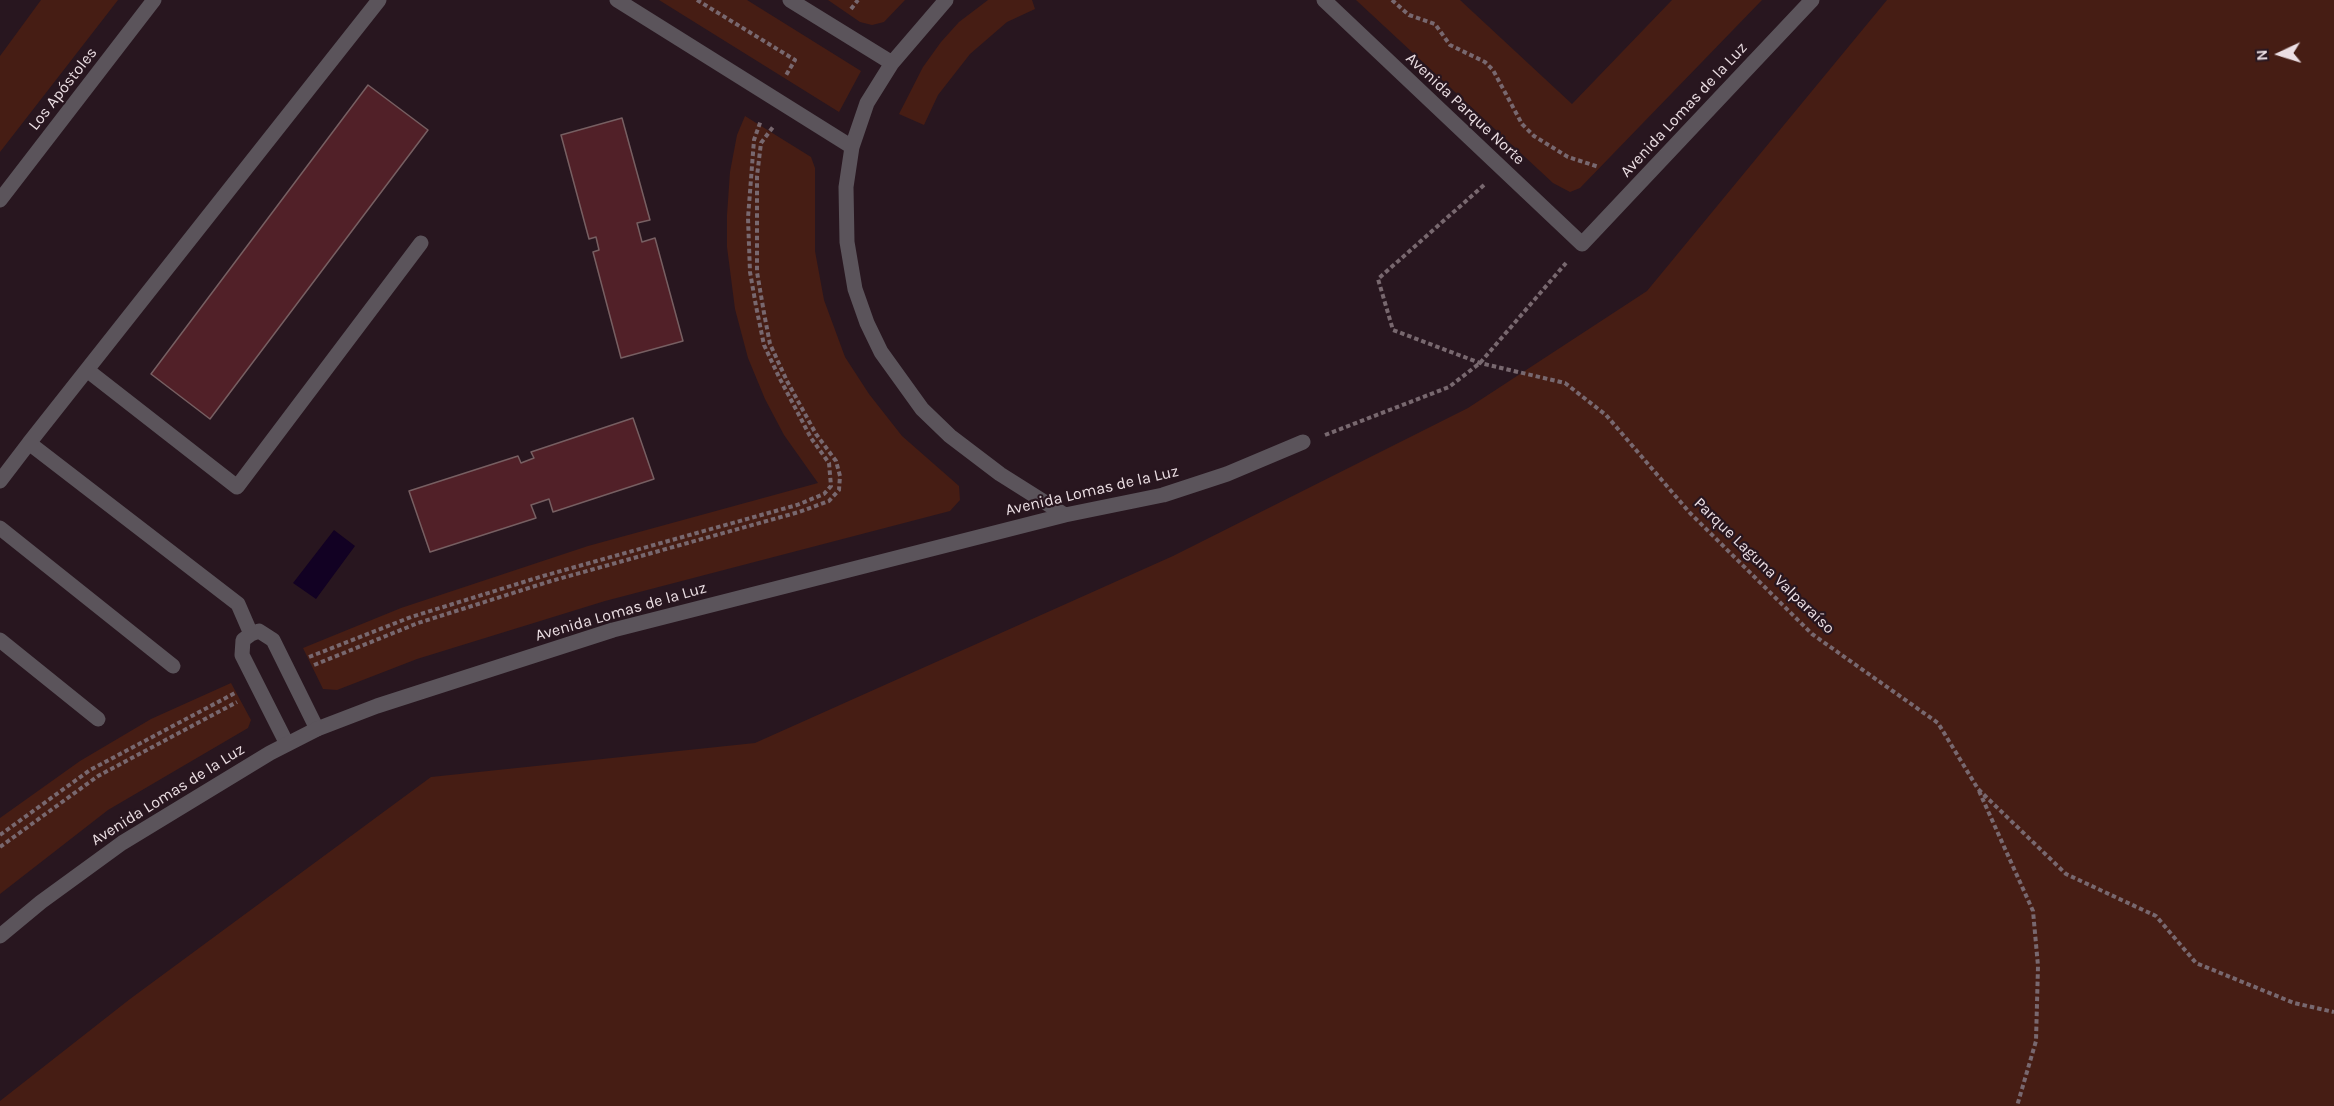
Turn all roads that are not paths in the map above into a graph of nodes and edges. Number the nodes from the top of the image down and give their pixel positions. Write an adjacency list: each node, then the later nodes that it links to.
1 (154, 0): 10 (street, Los Apóstoles)
2 (379, 0): 13 (street)
3 (617, 0): 9 (street)
4 (790, 0): 8 (street)
5 (946, 0): 8 (street)
6 (1324, 0): 12 (street, Avenida Parque Norte)
7 (1812, 0): 12 (street, Avenida Lomas de la Luz)
8 (892, 63): 9 (street)
9 (852, 147): 17 (street)
10 (0, 200)
11 (421, 243): 13 (street)
12 (1582, 244)
13 (87, 370): 15 (street)
14 (1303, 442): 17 (street, Avenida Lomas de la Luz)
15 (29, 443): 16 (street); 19 (street)
16 (0, 481)
17 (1065, 515): 23 (street, Avenida Lomas de la Luz)
18 (0, 528): 21 (street)
19 (251, 634): 23 (street); 24 (street)
20 (0, 640): 22 (street)
21 (173, 666)
22 (98, 719)
23 (317, 729): 24 (street, Avenida Lomas de la Luz)
24 (287, 744): 25 (street, Avenida Lomas de la Luz)
25 (0, 936)

